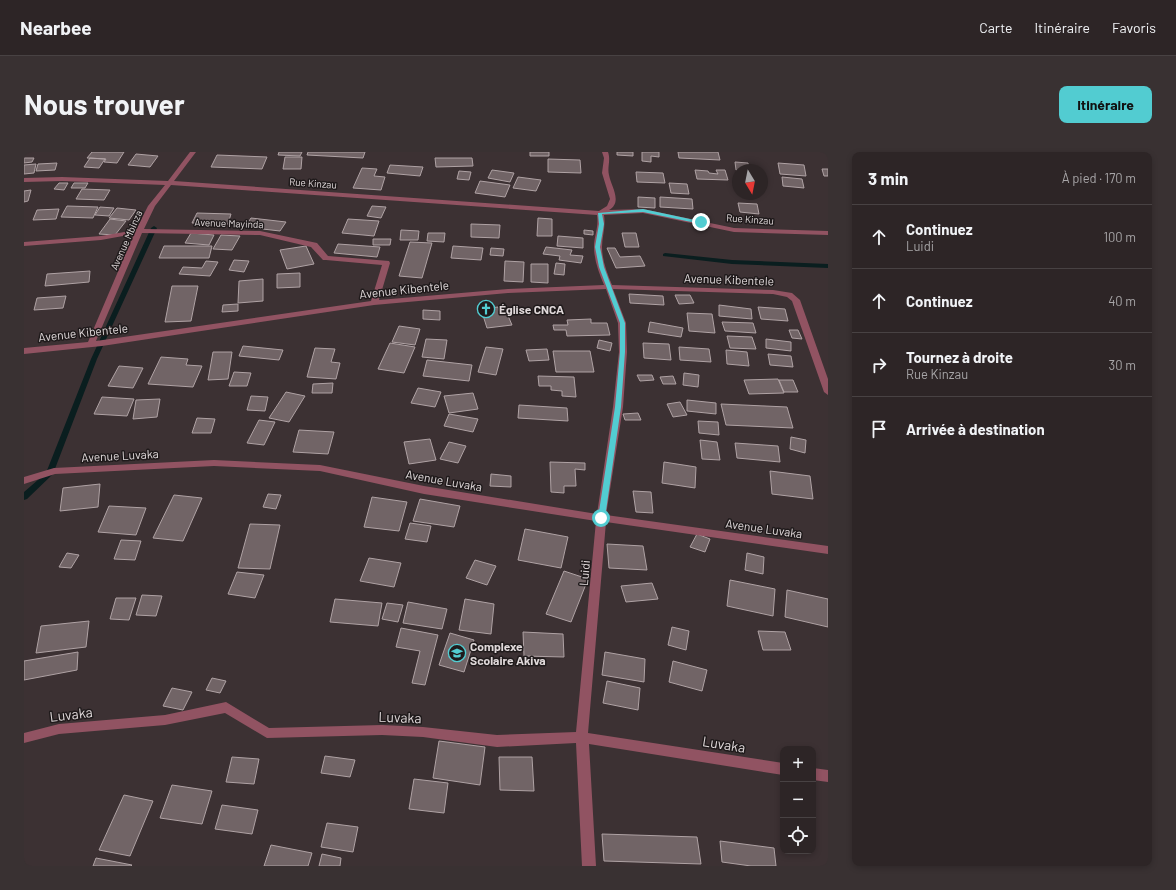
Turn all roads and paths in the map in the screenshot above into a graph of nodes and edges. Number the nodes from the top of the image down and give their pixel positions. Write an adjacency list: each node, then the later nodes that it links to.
1 (193, 152): 4 (street, Avenue Mbinza)
2 (605, 152): 5 (street)
3 (24, 180): 4 (street, Rue Kinzau)
4 (171, 182): 5 (street, Rue Kinzau); 6 (street, Avenue Mbinza)
5 (600, 213): 7 (street, Rue Kinzau); 9 (street, Luidi)
6 (140, 231): 8 (street, Avenue Mayinda); 10 (street, Avenue Mayinda); 11 (street, Avenue Mbinza)
7 (828, 233)
8 (24, 244)
9 (608, 287): 10 (street, Avenue Kibentele); 13 (street, Avenue Kibentele); 15 (street, Luidi)
10 (374, 303): 11 (street, Avenue Kibentele)
11 (87, 344): 12 (street, Avenue Kibentele)
12 (24, 351)
13 (828, 392)
14 (24, 481): 15 (street, Avenue Luvaka)
15 (601, 518): 16 (street, Avenue Luvaka); 17 (street, Luidi)
16 (828, 550)
17 (582, 737): 18 (street, Luvaka); 19 (street, Luvaka); 22 (street, Luidi)
18 (24, 738)
19 (780, 769)
20 (816, 774): 21 (street)
21 (828, 776)
22 (589, 866)

